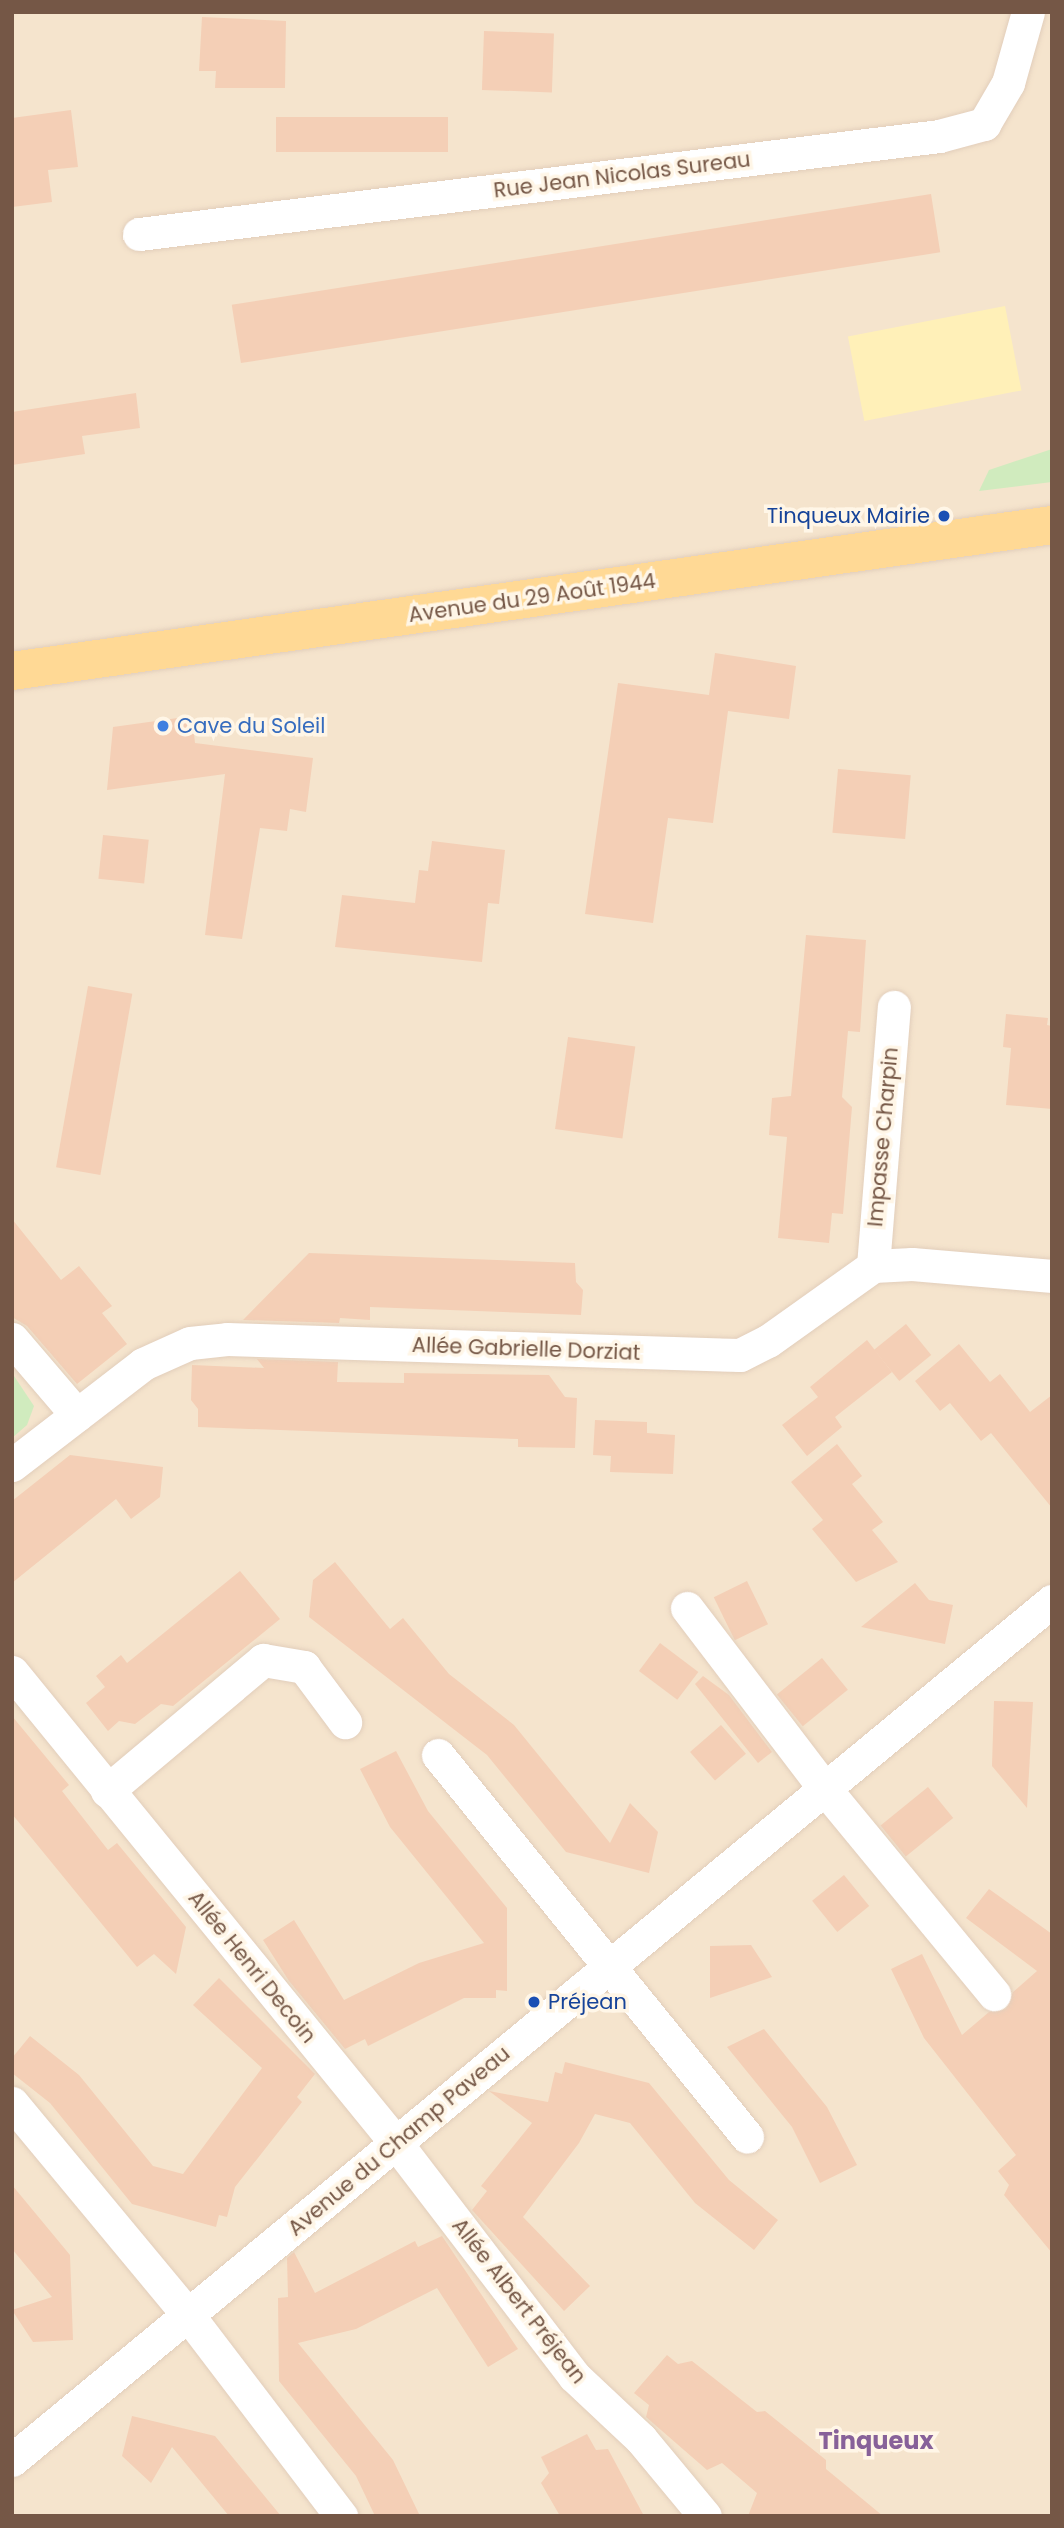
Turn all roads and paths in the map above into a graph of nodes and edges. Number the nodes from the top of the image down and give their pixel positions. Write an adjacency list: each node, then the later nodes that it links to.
1 (1028, 12): 2 (street, Rue Jean Nicolas Sureau)
2 (139, 234)
3 (1052, 525): 4 (main road, Avenue du 29 Août 1944)
4 (12, 671)
5 (894, 1007): 6 (street, Impasse Charpin)
6 (873, 1266): 7 (street); 9 (street, Allée Gabrielle Dorziat)
7 (1052, 1276)
8 (12, 1339): 9 (street)
9 (77, 1415): 10 (street, Allée Gabrielle Dorziat)
10 (12, 1465)
11 (1052, 1601): 16 (street, Avenue du Champ Paveau)
12 (687, 1608): 16 (street)
13 (12, 1671): 17 (street, Allée Henri Decoin)
14 (345, 1722): 17 (street)
15 (438, 1755): 18 (street)
16 (825, 1789): 18 (street, Avenue du Champ Paveau); 19 (street)
17 (107, 1791): 22 (street, Allée Henri Decoin)
18 (610, 1966): 21 (street); 22 (street, Avenue du Champ Paveau)
19 (994, 1994)
20 (12, 2103): 23 (street)
21 (747, 2136)
22 (396, 2143): 23 (street, Avenue du Champ Paveau); 26 (street, Allée Albert Préjean)
23 (188, 2315): 24 (street, Avenue du Champ Paveau); 25 (street)
24 (12, 2460)
25 (341, 2516)
26 (705, 2516)

